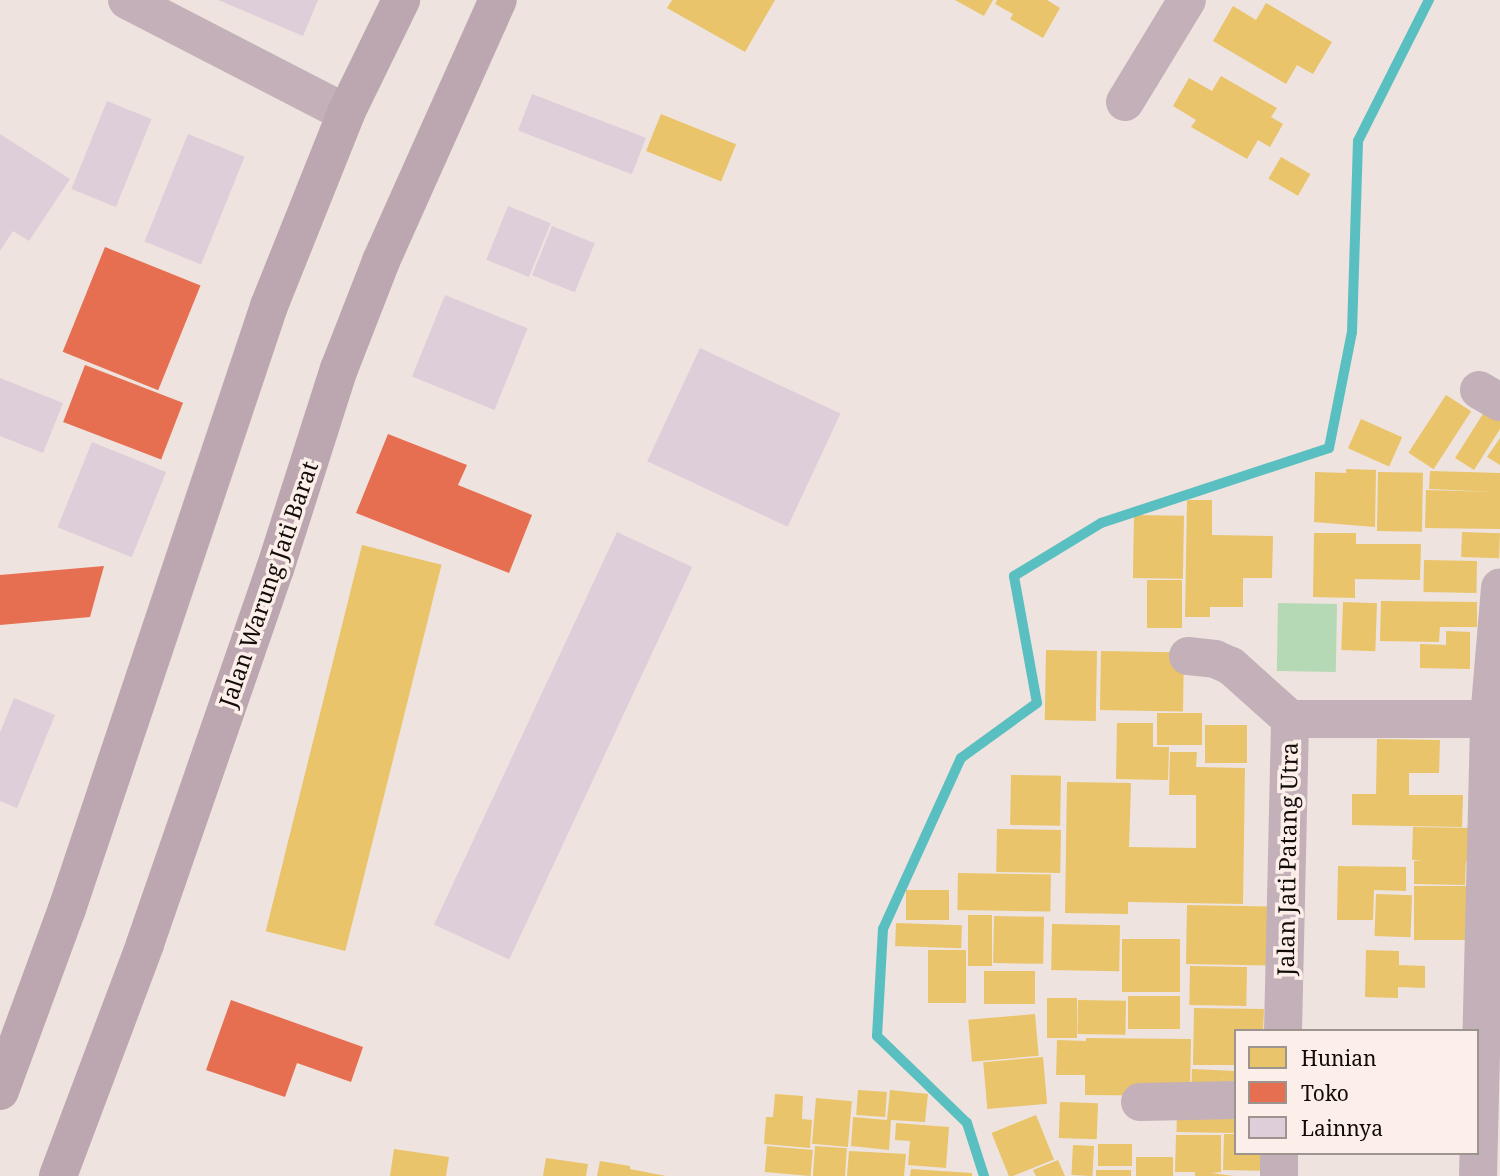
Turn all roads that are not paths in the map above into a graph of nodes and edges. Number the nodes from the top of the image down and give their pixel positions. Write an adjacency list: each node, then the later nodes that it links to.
1 (127, 0): 6 (street)
2 (401, 0): 6 (main road)
3 (498, 0): 19 (main road, Jalan Warung Jati Barat)
4 (1187, 0): 5 (street)
5 (1125, 102)
6 (346, 113): 13 (main road)
7 (1500, 587): 10 (street)
8 (1188, 656): 9 (street)
9 (1290, 719): 10 (street, Jalan Jati Patang Utra); 12 (street, Jalan Jati Patang Utra)
10 (1489, 719): 11 (street)
11 (1494, 801): 16 (street)
12 (1283, 1029)
13 (0, 1091)
14 (1234, 1100): 15 (street)
15 (1140, 1102)
16 (1479, 1153)
17 (1279, 1155): 20 (street)
18 (1479, 1155): 21 (street)
19 (58, 1176)
20 (1279, 1176)
21 (1478, 1176)

